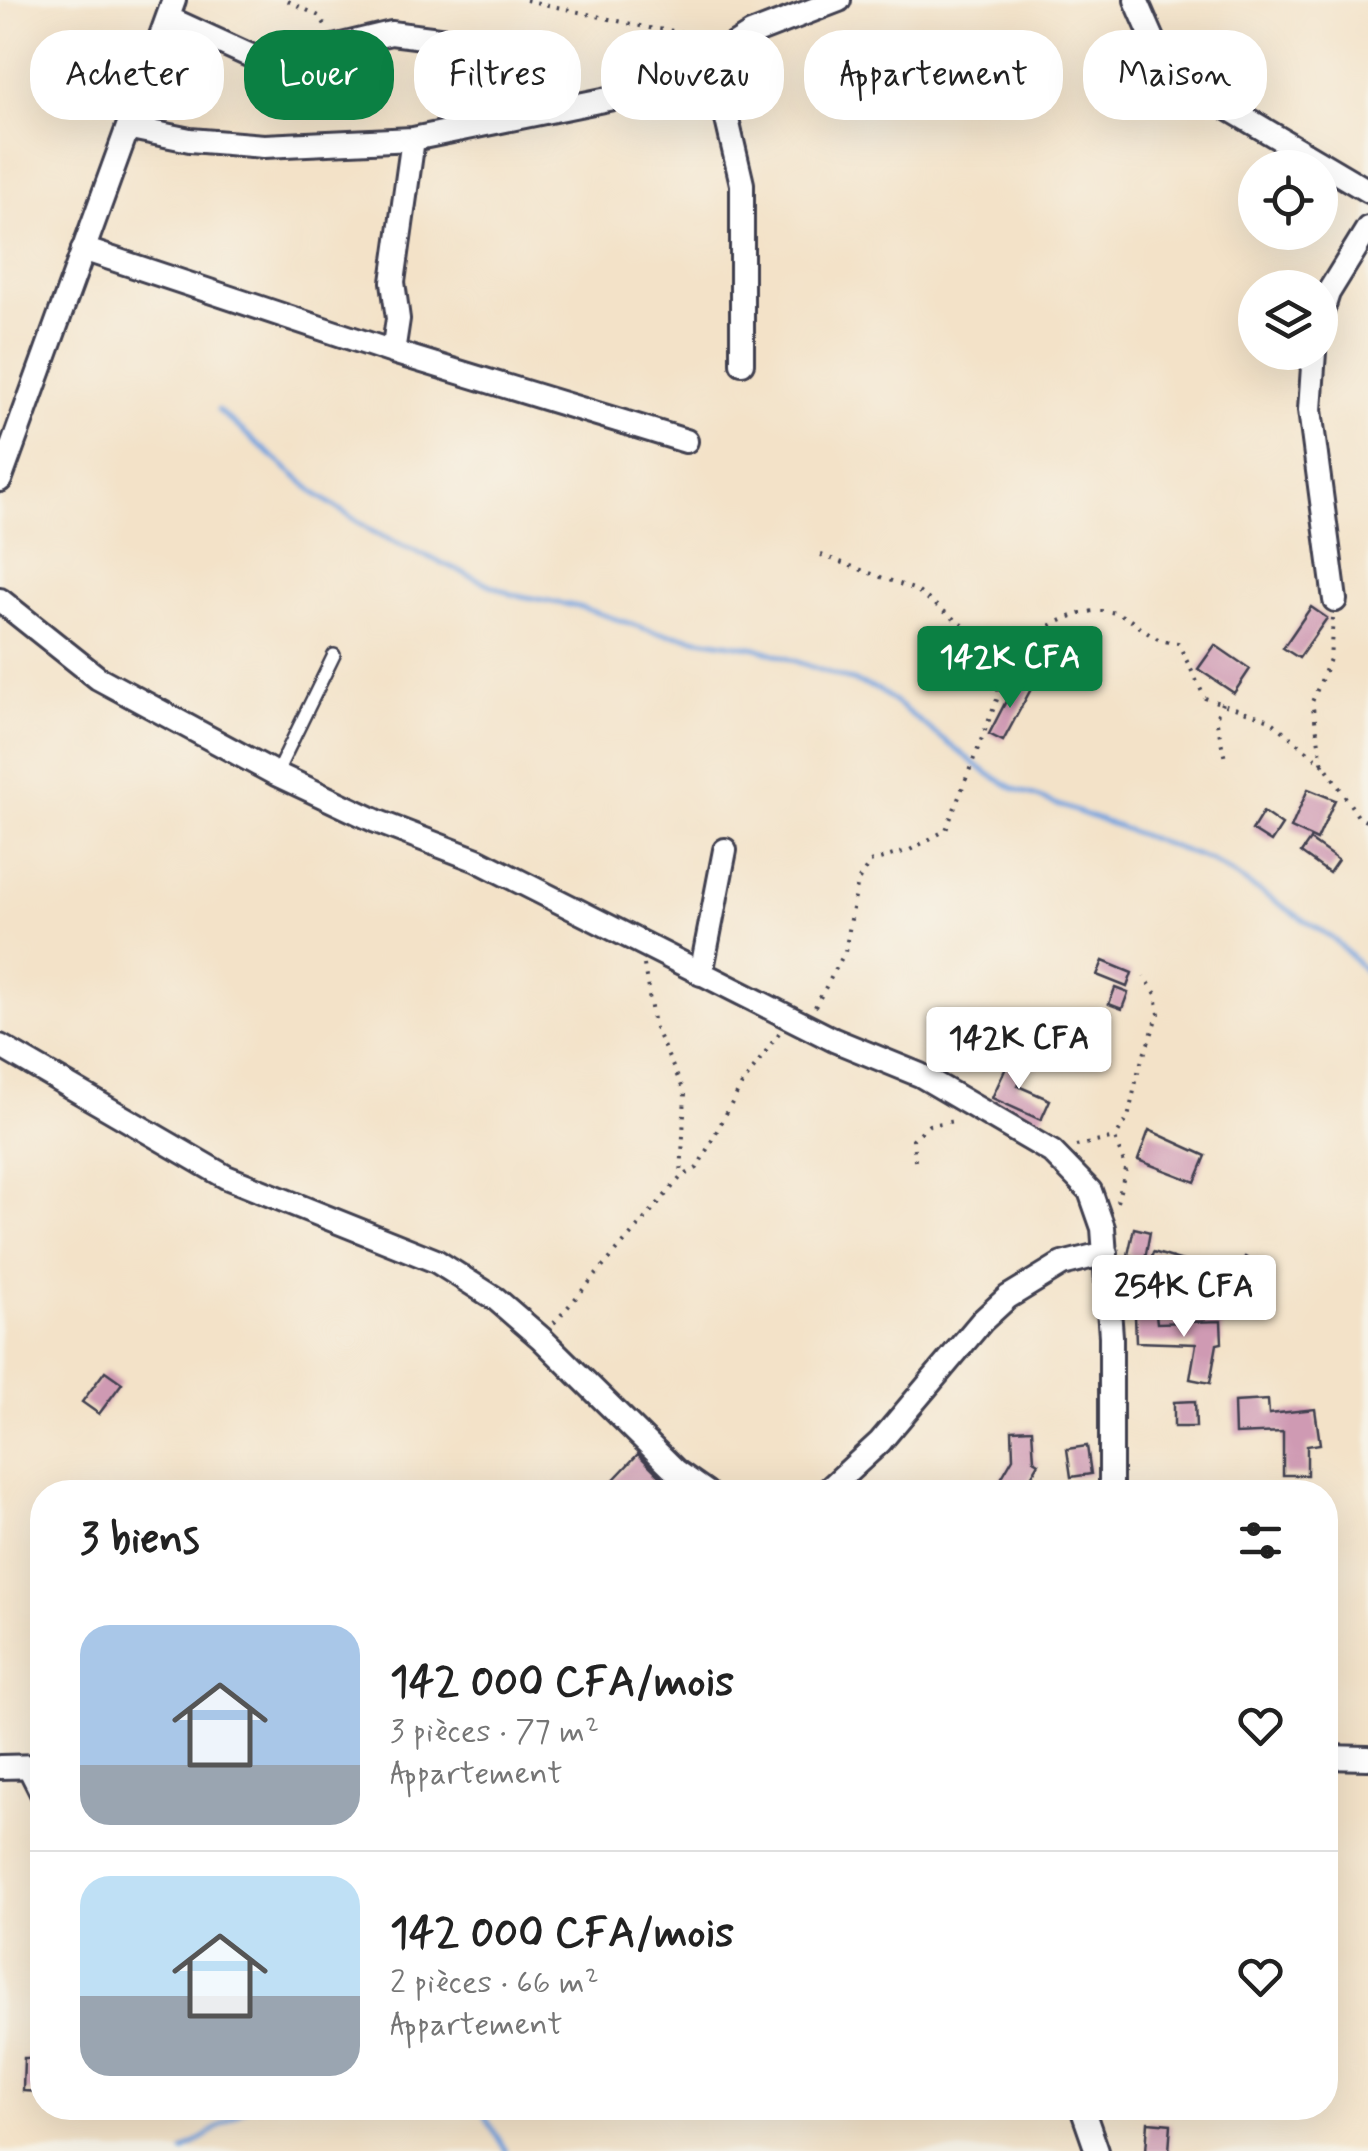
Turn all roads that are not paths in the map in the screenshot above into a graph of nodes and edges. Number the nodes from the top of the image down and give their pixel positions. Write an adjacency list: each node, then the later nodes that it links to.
1 (839, 0): 4 (street)
2 (1136, 0): 10 (street)
3 (171, 9): 7 (street); 8 (street)
4 (765, 30)
5 (601, 104): 7 (street)
6 (727, 120): 15 (street)
7 (492, 121): 9 (street)
8 (131, 128): 9 (street); 12 (street)
9 (413, 139): 14 (street)
10 (1368, 191)
11 (1368, 228): 13 (street)
12 (84, 250): 14 (street); 18 (street)
13 (1338, 274)
14 (393, 352): 17 (street)
15 (742, 363)
16 (1313, 370): 20 (street)
17 (686, 441)
18 (0, 480)
19 (0, 600): 22 (street)
20 (1334, 600)
21 (334, 656): 22 (lane)
22 (276, 774): 24 (street)
23 (724, 850): 24 (street)
24 (701, 974): 26 (street)
25 (0, 1046): 27 (street)
26 (1106, 1253): 28 (street); 29 (street)
27 (690, 1480)
28 (839, 1480)
29 (1111, 1480)
30 (1338, 1757): 31 (street)
31 (1368, 1758)
32 (30, 1766): 33 (street)
33 (0, 1767)
34 (1086, 2120): 35 (street)
35 (1097, 2151)

